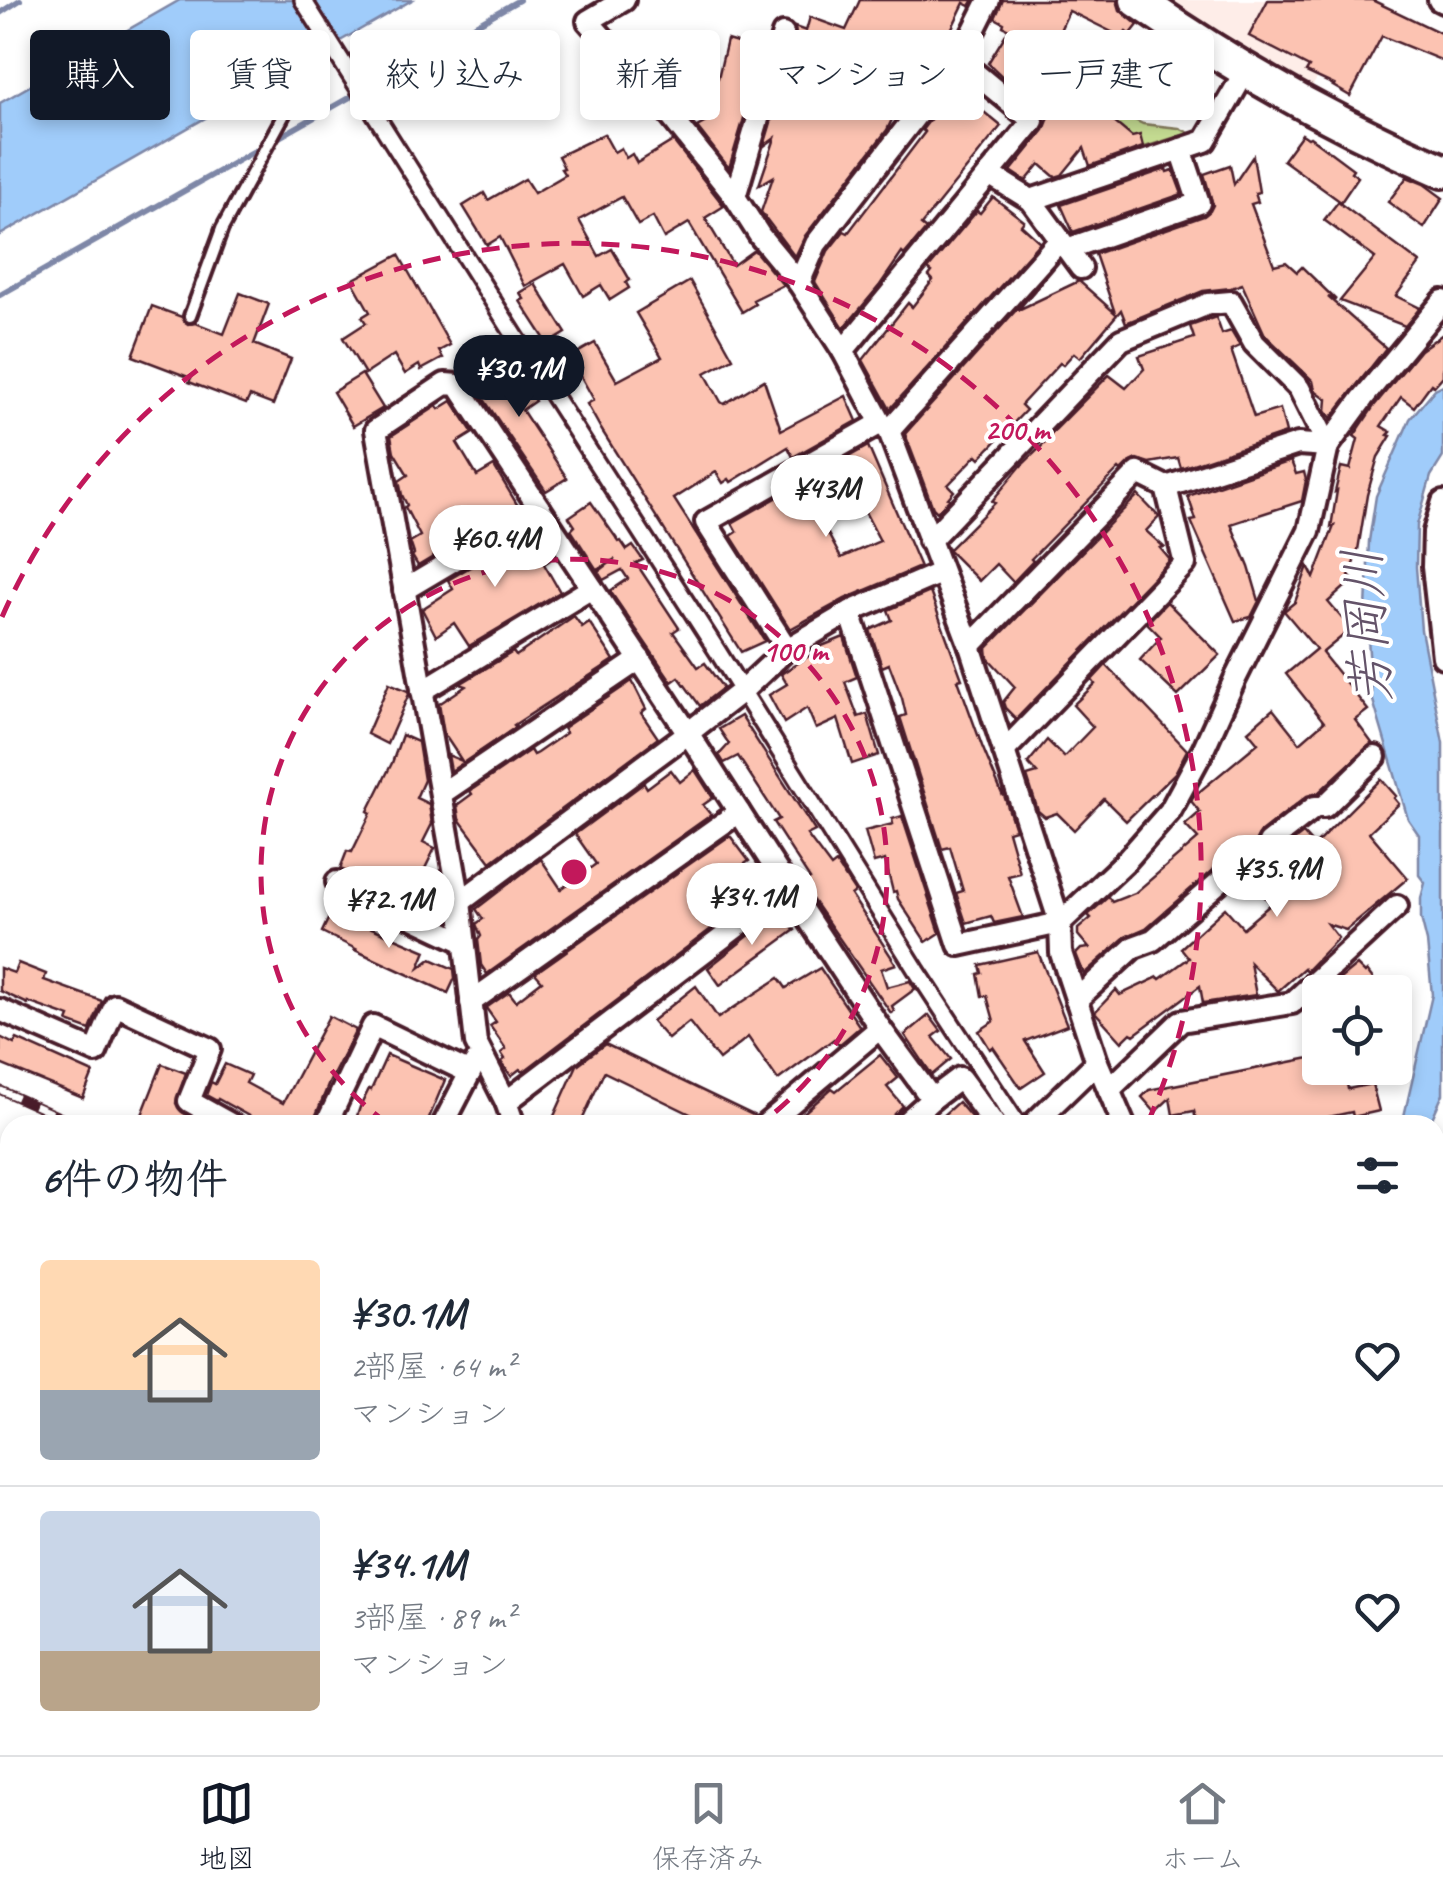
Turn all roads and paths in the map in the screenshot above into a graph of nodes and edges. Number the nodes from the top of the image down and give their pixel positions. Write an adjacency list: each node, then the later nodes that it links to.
1 (303, 0): 37 (street)
2 (624, 0): 14 (street)
3 (989, 0): 5 (street)
4 (1137, 0): 6 (main road)
5 (974, 30)
6 (1246, 72): 11 (street); 12 (main road)
7 (984, 81): 13 (street)
8 (281, 120): 20 (lane)
9 (758, 120): 14 (street)
10 (912, 120): 18 (street)
11 (1181, 149): 15 (street); 16 (street)
12 (1443, 171)
13 (989, 174): 15 (street); 21 (street)
14 (735, 197): 18 (street)
15 (1031, 200): 16 (street)
16 (1064, 244): 17 (street); 22 (street)
17 (1082, 268)
18 (799, 283): 21 (street)
19 (1443, 301): 23 (street)
20 (190, 316)
21 (843, 352): 22 (street)
22 (885, 427): 27 (street); 34 (street)
23 (1328, 446): 24 (street); 27 (street); 48 (street)
24 (1166, 488): 33 (street); 40 (street)
25 (1443, 502): 28 (street)
26 (540, 509): 30 (street); 31 (street); 31 (street)
27 (929, 541): 29 (street)
28 (1438, 569): 35 (street)
29 (940, 572): 32 (street); 33 (street)
30 (592, 588): 36 (street); 38 (street)
31 (404, 590): 38 (street)
32 (850, 612): 34 (street); 48 (street)
33 (970, 646): 40 (street)
34 (787, 649): 37 (street)
35 (1443, 658)
36 (640, 659): 39 (street); 42 (street)
37 (742, 690): 39 (street); 67 (street)
38 (422, 691): 42 (street)
39 (688, 733): 43 (street); 46 (street)
40 (1004, 751): 48 (street)
41 (1375, 757): 50 (street)
42 (441, 794): 46 (street)
43 (739, 812): 45 (street); 51 (street)
44 (337, 882): 49 (street)
45 (788, 888): 53 (street); 59 (street)
46 (460, 902): 49 (street)
47 (1396, 906): 57 (street)
48 (1060, 923): 50 (street)
49 (464, 942): 51 (street)
50 (1076, 1000): 55 (street)
51 (471, 1002): 54 (street)
52 (0, 1010): 60 (street)
53 (880, 1028): 58 (street); 64 (street)
54 (480, 1052): 56 (street); 59 (street)
55 (1097, 1062): 57 (street); 68 (street)
56 (470, 1073): 61 (street); 62 (street)
57 (1109, 1090): 69 (street)
58 (932, 1099): 65 (street); 66 (street)
59 (506, 1102): 63 (street)
60 (214, 1115)
61 (331, 1115)
62 (448, 1115)
63 (511, 1115)
64 (777, 1115)
65 (914, 1115)
66 (988, 1115)
67 (1011, 1115)
68 (1042, 1115)
69 (1120, 1115)

